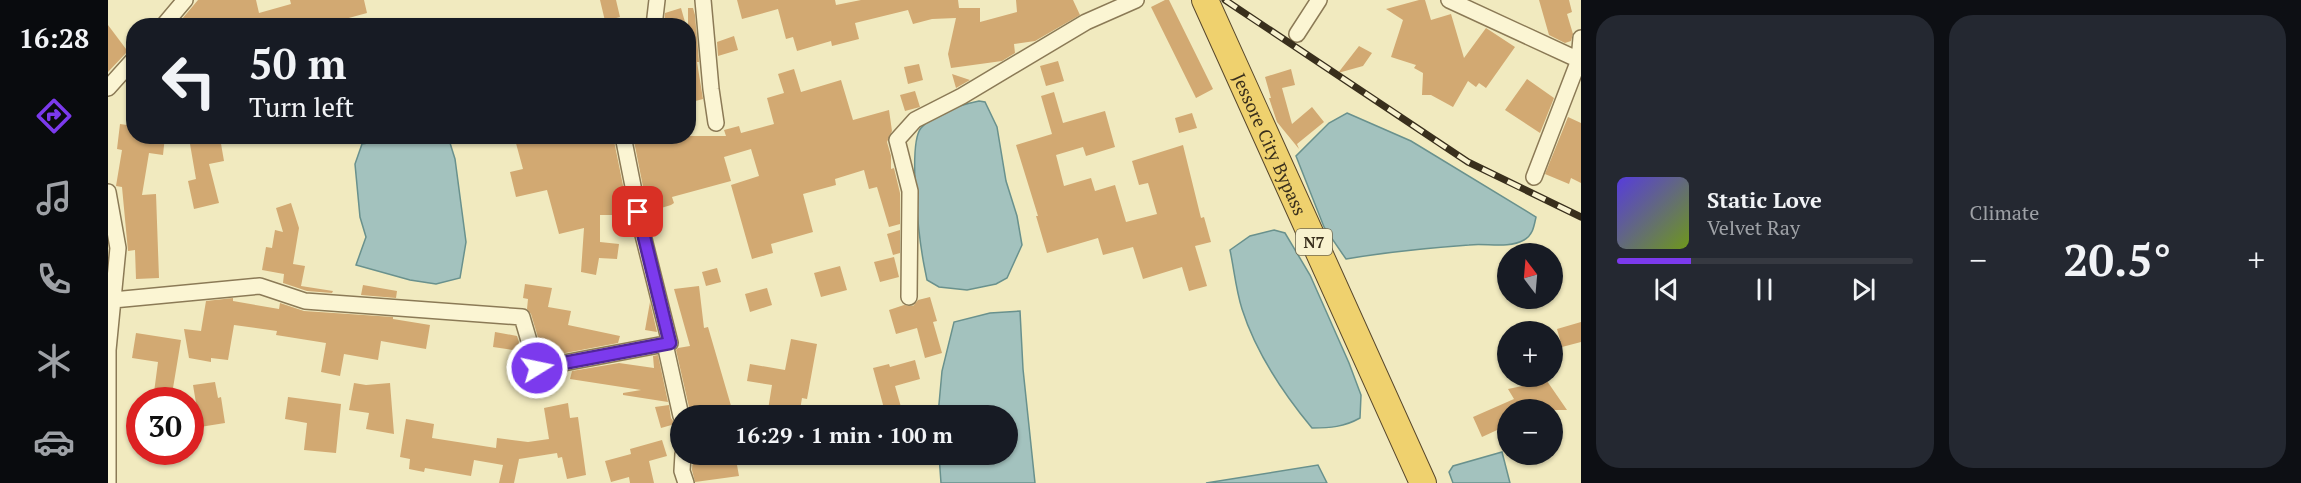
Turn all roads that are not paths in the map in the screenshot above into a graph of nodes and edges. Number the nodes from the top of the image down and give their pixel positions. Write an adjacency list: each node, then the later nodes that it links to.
1 (185, 0): 9 (street)
2 (657, 0): 10 (street)
3 (703, 0): 16 (street)
4 (1136, 0): 20 (street)
5 (1205, 0): 27 (highway, Jessore City Bypass / N7)
6 (1319, 0): 11 (street)
7 (1449, 0): 8 (street)
8 (1475, 6): 13 (street)
9 (170, 18)
10 (655, 18)
11 (1297, 34)
12 (1581, 38): 13 (street)
13 (1580, 60): 18 (street)
14 (126, 68): 15 (street)
15 (108, 88)
16 (716, 123)
17 (625, 144): 22 (street)
18 (1534, 177)
19 (108, 192): 21 (street)
20 (909, 297)
21 (113, 300): 22 (street); 25 (street)
22 (665, 344): 23 (street)
23 (679, 405)
24 (682, 465): 26 (street)
25 (108, 483)
26 (686, 483)
27 (1423, 483)

